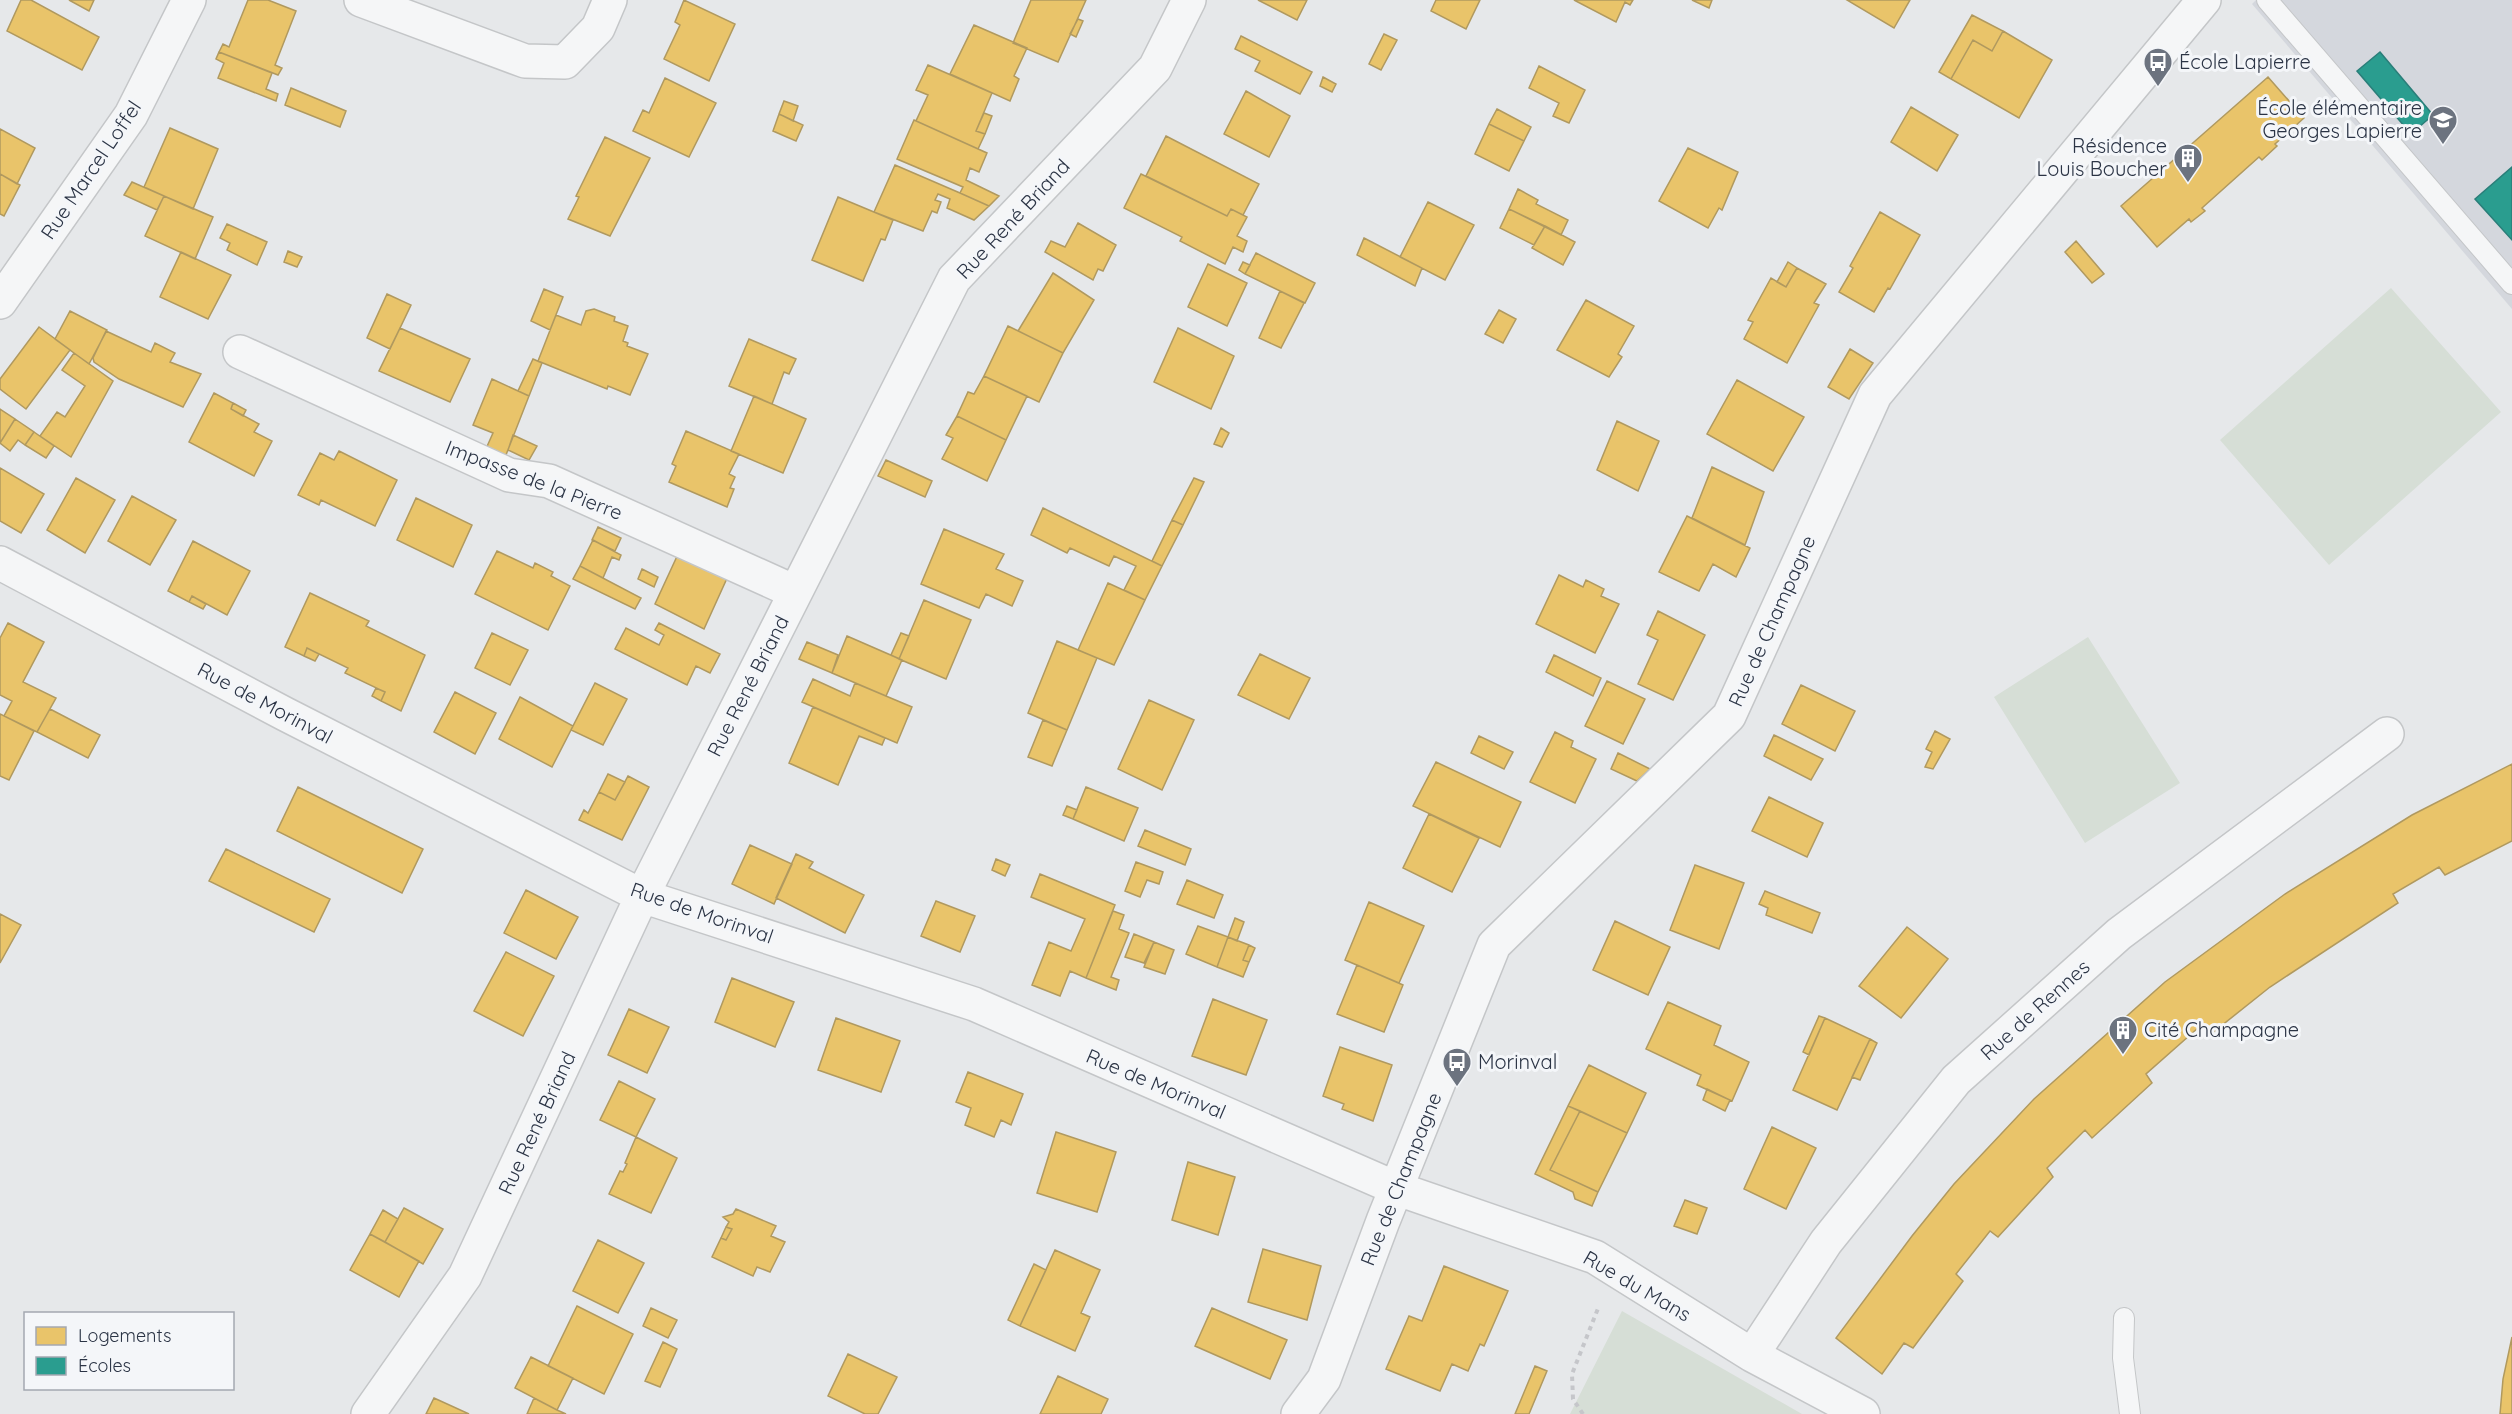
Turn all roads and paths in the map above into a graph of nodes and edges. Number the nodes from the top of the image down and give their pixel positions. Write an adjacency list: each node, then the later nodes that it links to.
1 (189, 0): 8 (street, Rue Marcel Loffel)
2 (361, 0): 3 (street)
3 (610, 0)
4 (1189, 0): 11 (street, Rue René Briand)
5 (2204, 0): 14 (street, Rue de Champagne)
6 (2267, 0): 7 (lane)
7 (2512, 284)
8 (0, 302)
9 (240, 352): 11 (street, Impasse de la Pierre)
10 (0, 562): 13 (street, Rue de Morinval)
11 (795, 592): 13 (street, Rue René Briand)
12 (2387, 734): 17 (street, Rue de Rennes)
13 (642, 896): 14 (street, Rue de Morinval); 18 (street, Rue René Briand)
14 (1398, 1189): 15 (street, Rue du Mans); 19 (street, Rue de Champagne)
15 (1613, 1268): 17 (street, Rue du Mans); 20 (path)
16 (2124, 1318): 22 (lane)
17 (1752, 1355): 21 (street, Rue du Mans)
18 (368, 1414)
19 (1298, 1414)
20 (1583, 1414)
21 (1863, 1414)
22 (2130, 1414)

